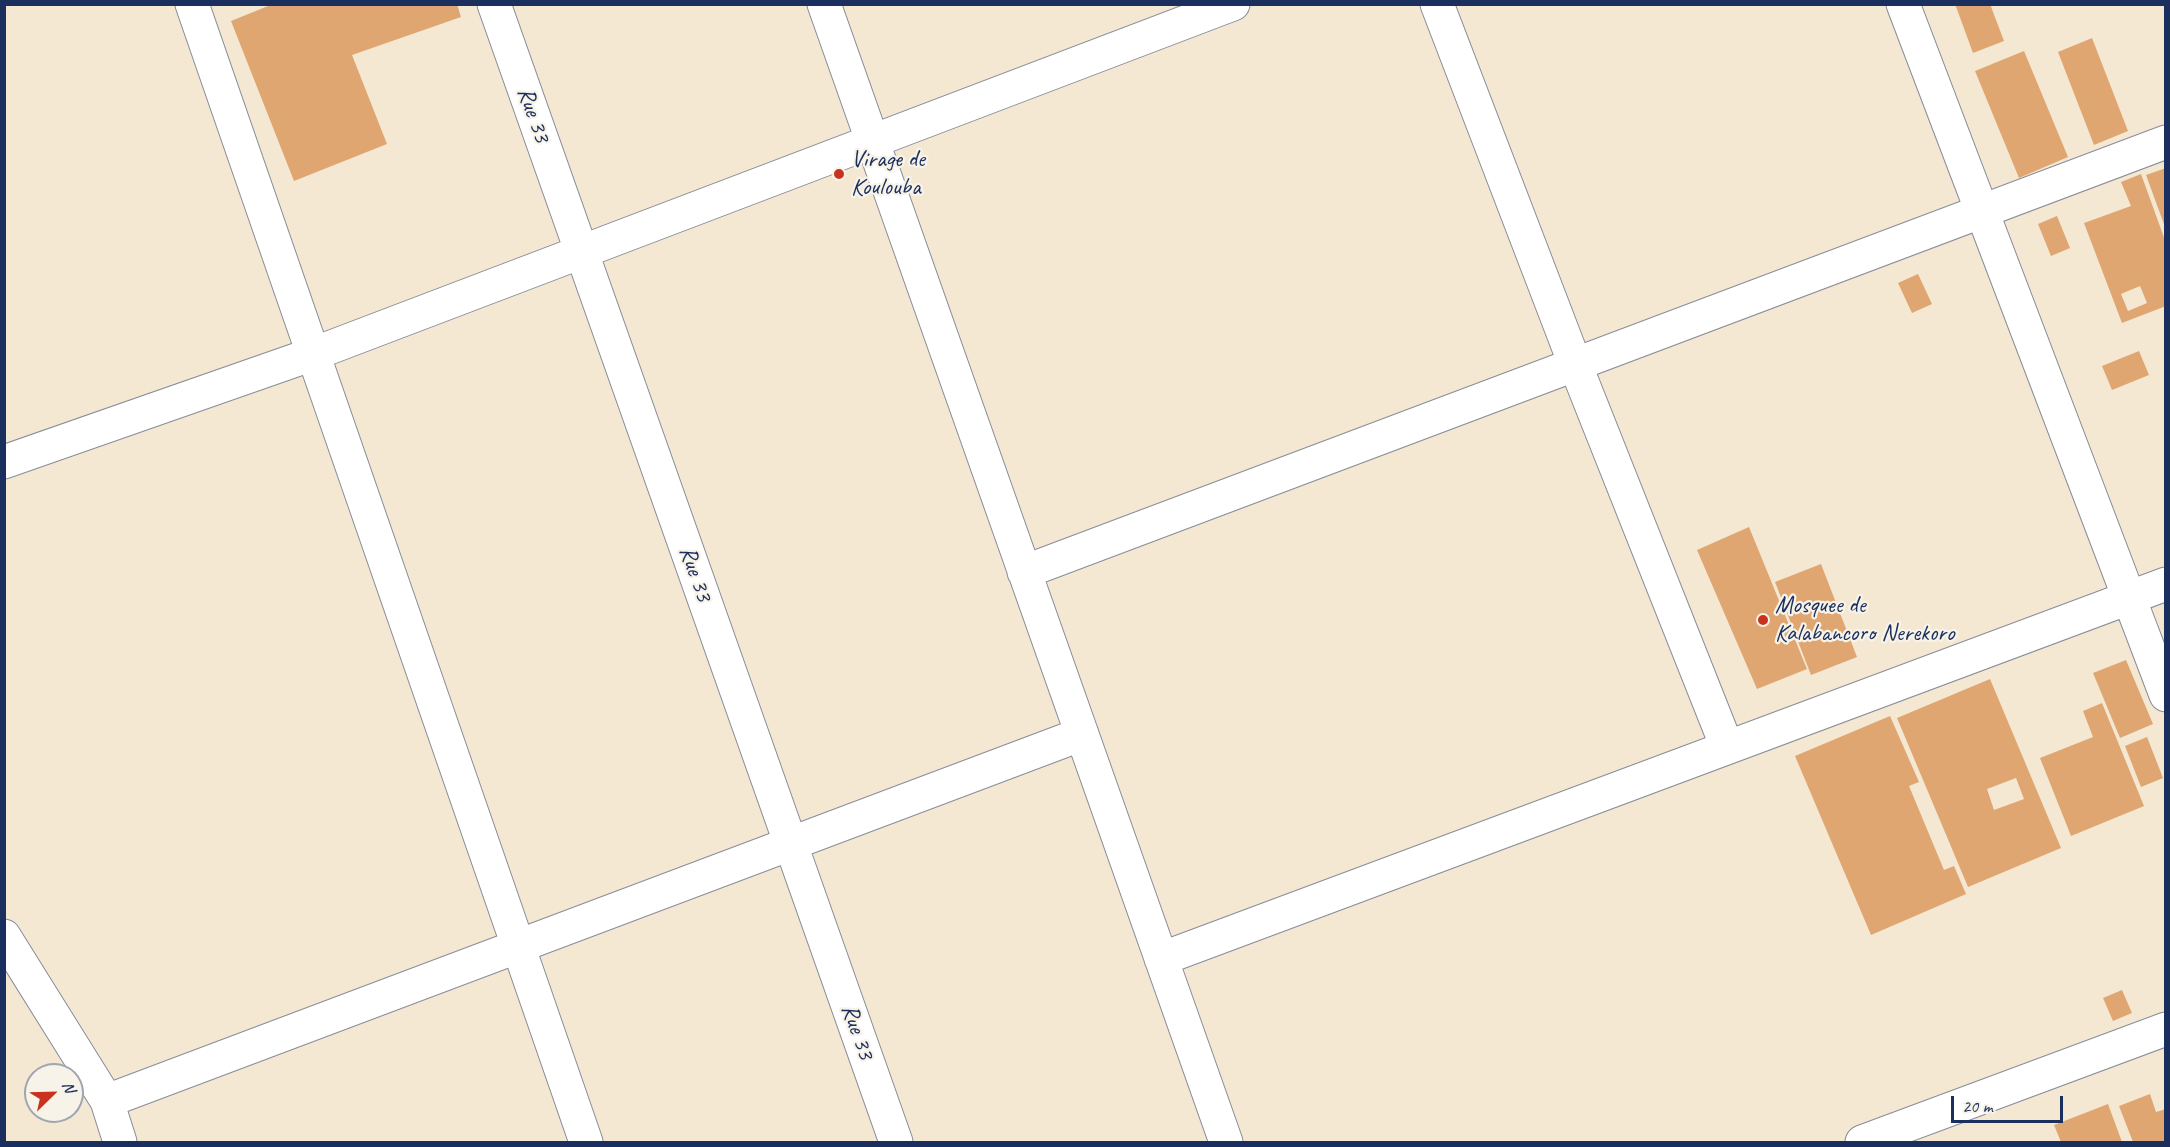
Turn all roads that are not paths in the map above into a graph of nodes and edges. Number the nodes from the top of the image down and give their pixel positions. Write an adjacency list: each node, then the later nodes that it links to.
1 (192, 4): 11 (street)
2 (494, 4): 10 (street, Rue 33)
3 (824, 4): 7 (street)
4 (1233, 4): 7 (street)
5 (1437, 4): 12 (street)
6 (1904, 4): 9 (street)
7 (872, 141): 10 (street); 14 (street)
8 (2166, 142): 9 (street)
9 (1982, 211): 12 (street); 16 (street)
10 (581, 252): 11 (street); 20 (street, Rue 33)
11 (313, 354): 13 (street); 22 (street)
12 (1575, 364): 14 (street); 19 (street)
13 (4, 462)
14 (1024, 572): 18 (street)
15 (2166, 584): 16 (street)
16 (2128, 598): 17 (street); 19 (street)
17 (2166, 695)
18 (1082, 734): 20 (street); 23 (street)
19 (1727, 747): 23 (street)
20 (791, 844): 22 (street); 28 (street, Rue 33)
21 (4, 936): 25 (street)
22 (518, 948): 25 (street); 27 (street)
23 (1161, 959): 29 (street)
24 (2166, 1029): 30 (street)
25 (107, 1101): 26 (street)
26 (120, 1143)
27 (586, 1143)
28 (896, 1143)
29 (1226, 1143)
30 (1862, 1143)

